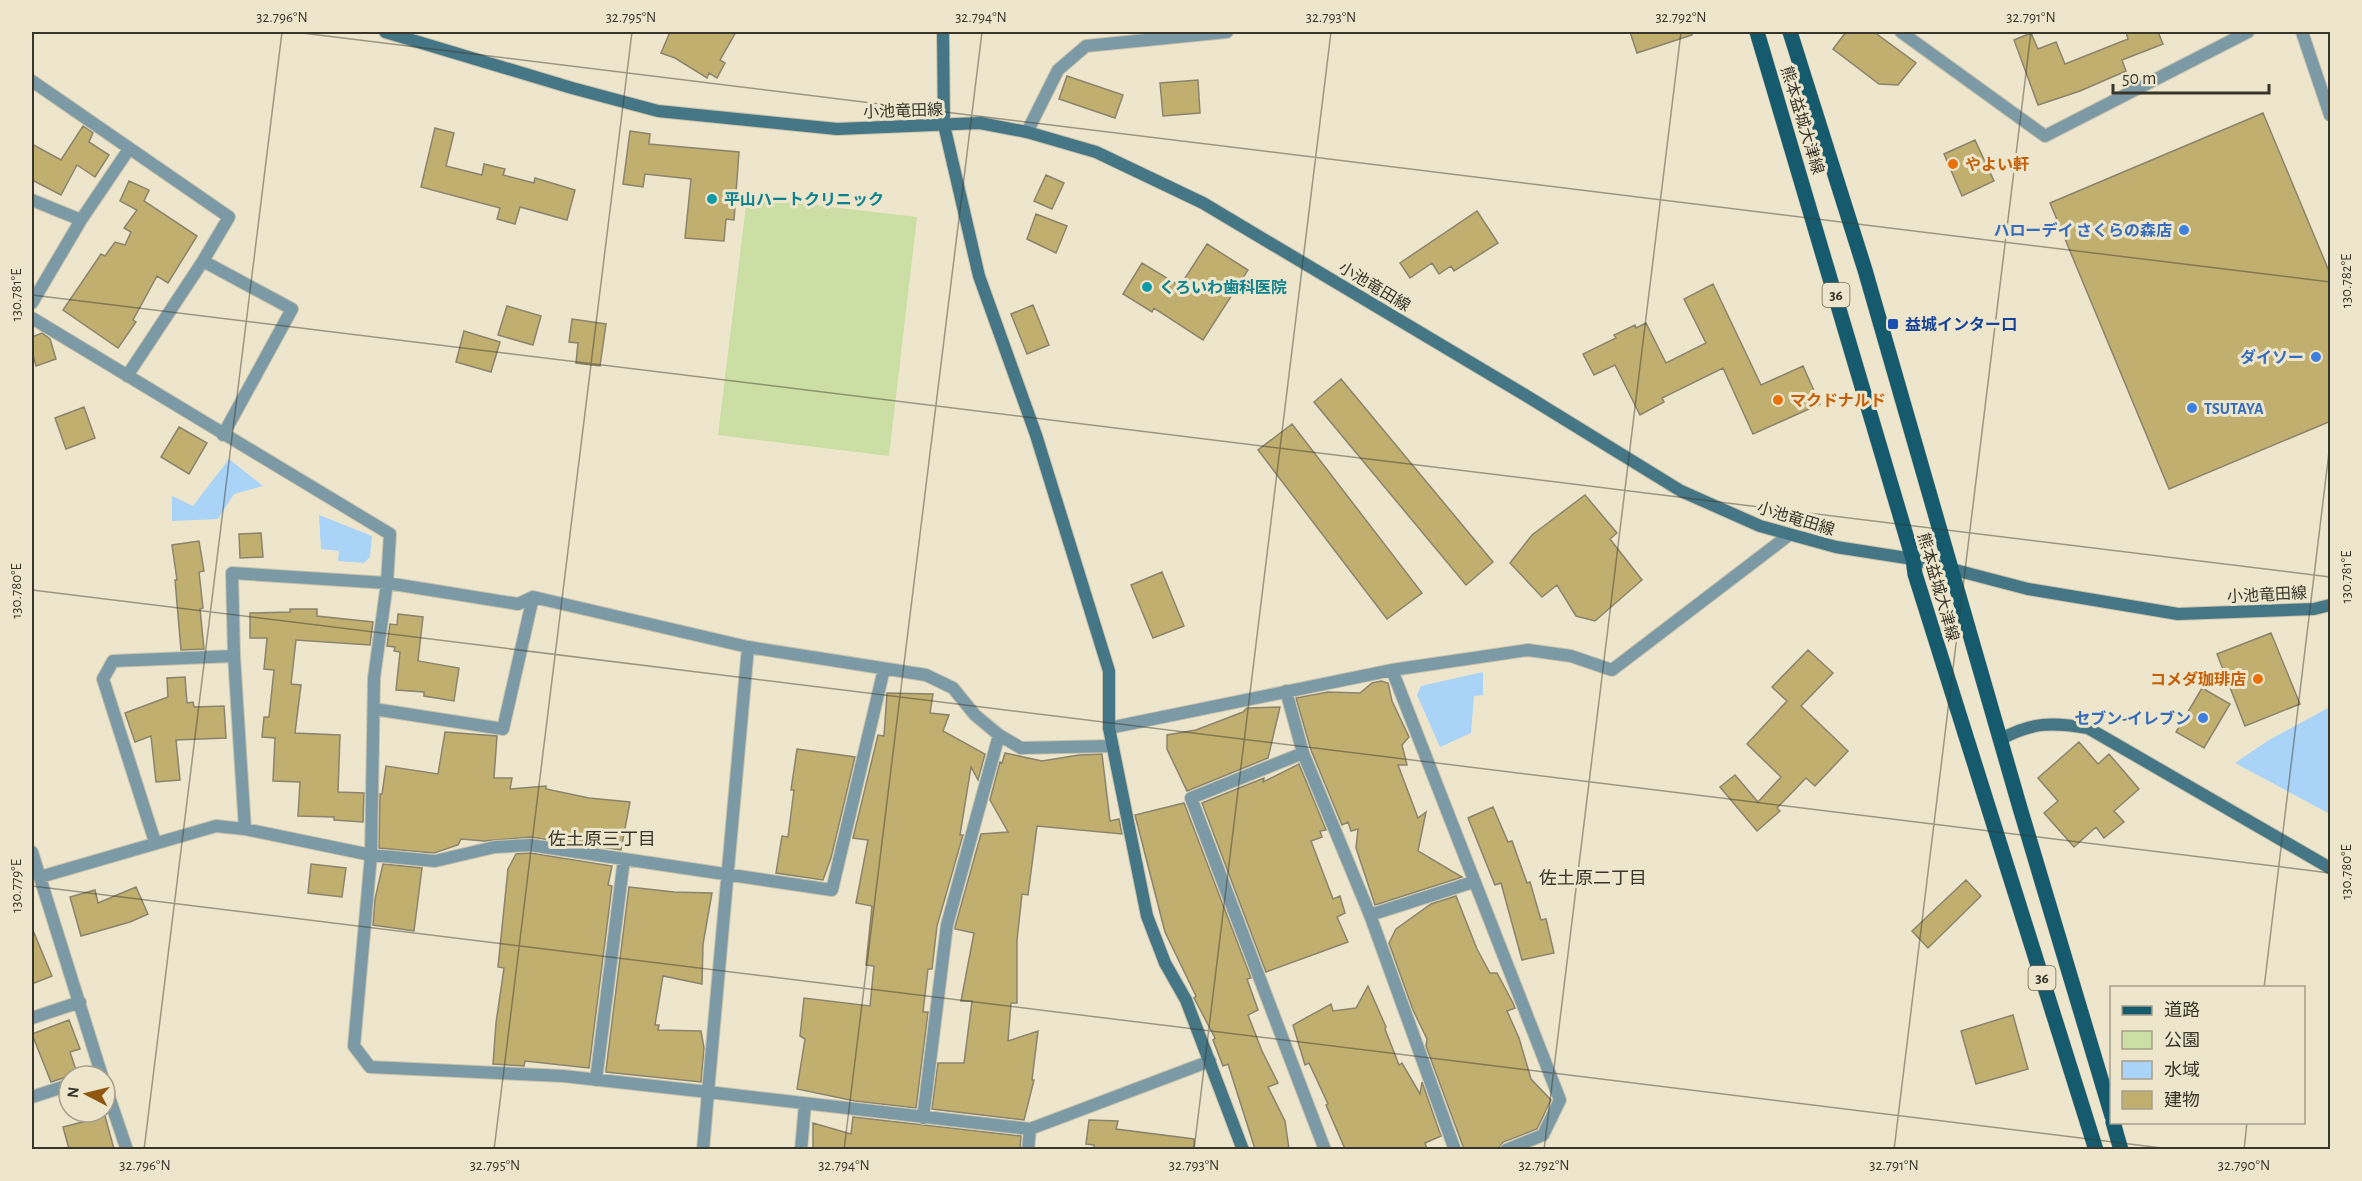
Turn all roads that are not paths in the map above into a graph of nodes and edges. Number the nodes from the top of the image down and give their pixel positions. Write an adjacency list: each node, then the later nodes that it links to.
1 (385, 32): 11 (main road, 小池竜田線)
2 (943, 32): 11 (main road)
3 (1227, 32): 12 (street)
4 (1757, 32): 22 (main road, 熊本益城大津線 / 36)
5 (1790, 32): 23 (main road, 熊本益城大津線 / 36)
6 (1901, 32): 7 (street)
7 (2248, 32)
8 (2301, 32): 10 (street)
9 (32, 81): 13 (street)
10 (2331, 115)
11 (944, 124): 12 (main road, 小池竜田線); 33 (main road)
12 (1027, 132): 21 (main road, 小池竜田線)
13 (129, 149): 15 (street); 16 (street)
14 (32, 200): 15 (street)
15 (81, 220): 17 (street)
16 (203, 261): 19 (street); 20 (street)
17 (32, 303)
18 (32, 318): 19 (street)
19 (127, 376): 20 (street)
20 (223, 435): 24 (street)
21 (1789, 535): 22 (main road, 小池竜田線); 30 (street)
22 (1913, 559): 23 (main road, 小池竜田線); 70 (main road, 熊本益城大津線 / 36)
23 (1951, 568): 26 (main road, 小池竜田線); 35 (main road, 熊本益城大津線 / 36)
24 (387, 583): 25 (street); 28 (street); 32 (street)
25 (533, 597): 27 (street); 32 (street)
26 (2331, 605)
27 (748, 647): 29 (street); 44 (street)
28 (234, 656): 38 (street); 39 (street)
29 (884, 669): 34 (street); 44 (street)
30 (1392, 670): 31 (street); 46 (street)
31 (1286, 692): 33 (street); 37 (street)
32 (374, 709): 41 (street)
33 (1109, 728): 36 (main road)
34 (999, 735): 36 (street); 58 (street)
35 (2001, 739): 43 (main road); 57 (main road, 熊本益城大津線 / 36)
36 (1112, 746): 50 (main road)
37 (1303, 753): 47 (street); 67 (street)
38 (245, 829): 39 (street); 41 (street)
39 (155, 842): 45 (street)
40 (32, 852): 45 (street)
41 (371, 855): 42 (street); 52 (street)
42 (624, 859): 44 (street); 52 (street)
43 (2331, 868)
44 (727, 876): 54 (street)
45 (40, 878): 48 (street)
46 (1473, 882): 47 (street); 69 (street)
47 (1370, 915): 68 (street)
48 (80, 1002): 49 (street); 51 (street)
49 (32, 1018)
50 (1210, 1061): 61 (street); 66 (main road)
51 (98, 1064)
52 (596, 1080): 54 (street)
53 (57, 1089): 55 (street)
54 (708, 1092): 56 (street); 63 (street)
55 (32, 1097)
56 (805, 1104): 58 (street); 64 (street)
57 (2110, 1109)
58 (923, 1118): 61 (street)
59 (117, 1121): 62 (street)
60 (2114, 1124): 71 (main road)
61 (1030, 1129): 65 (street)
62 (127, 1149)
63 (703, 1149)
64 (801, 1149)
65 (1028, 1149)
66 (1243, 1149)
67 (1325, 1149)
68 (1455, 1149)
69 (1506, 1149)
70 (2096, 1149)
71 (2121, 1149)

